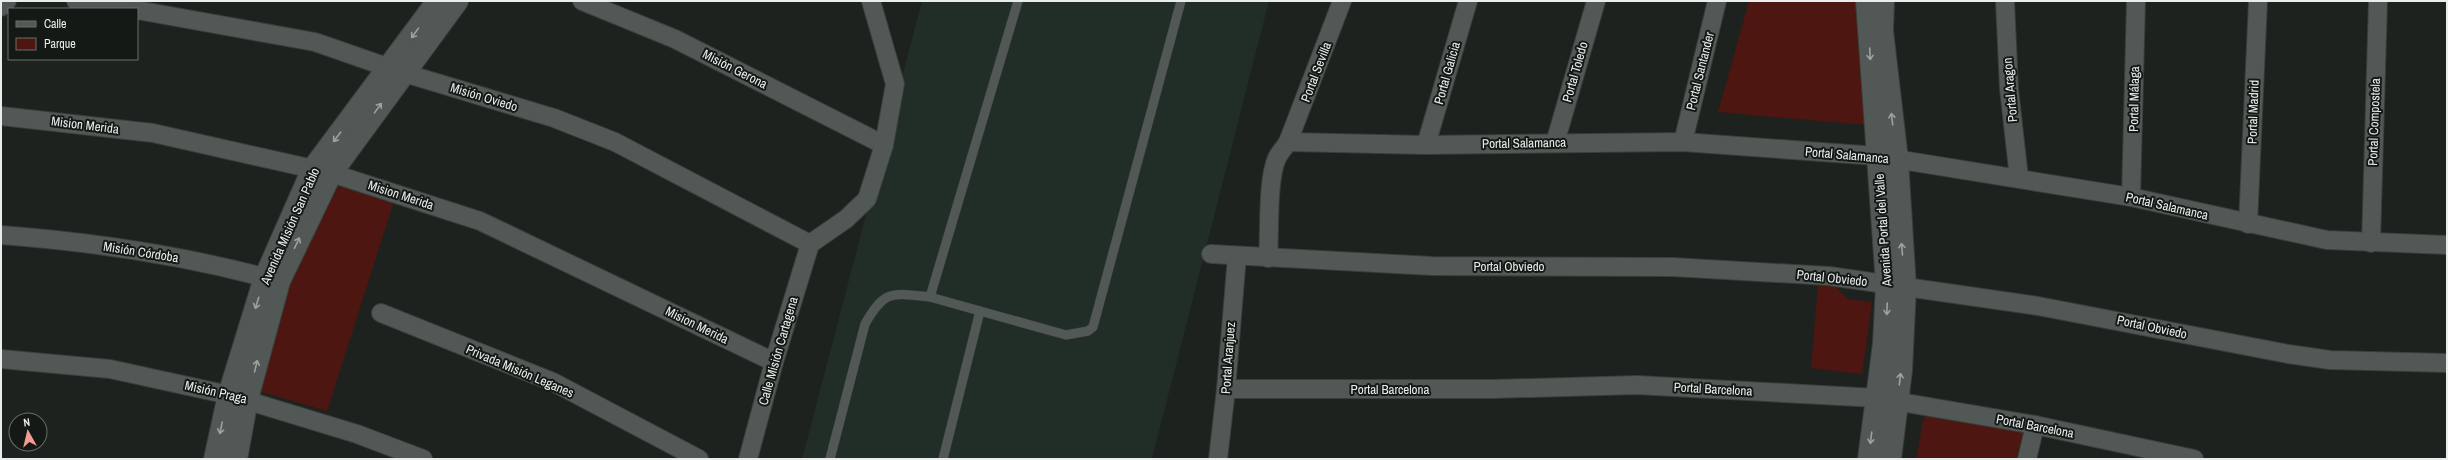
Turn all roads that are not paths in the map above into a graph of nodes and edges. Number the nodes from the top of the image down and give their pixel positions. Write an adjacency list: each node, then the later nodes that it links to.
1 (7, 1): 19 (street)
2 (76, 1): 20 (street)
3 (438, 1): 22 (street, Avenida Misión San Pablo, one-way to 22)
4 (457, 1): 22 (street, Avenida Misión San Pablo)
5 (582, 1): 27 (street, Misión Gerona)
6 (871, 1): 27 (street)
7 (1018, 1): 43 (lane)
8 (1181, 1): 44 (lane)
9 (1342, 1): 24 (street, Portal Sevilla)
10 (1468, 1): 28 (street, Portal Galicia)
11 (1596, 1): 26 (street, Portal Toledo)
12 (1717, 1): 25 (street, Portal Santander)
13 (1867, 1): 29 (street, Avenida Portal del Valle, one-way to 29)
14 (1883, 1): 29 (street, Avenida Portal del Valle, one-way to 14)
15 (2005, 1): 31 (street, Portal Aragon)
16 (2136, 1): 32 (street, Portal Málaga)
17 (2258, 1): 33 (street, Portal Madrid)
18 (2378, 1): 35 (street, Portal Compostela)
19 (1, 7)
20 (124, 8)
21 (138, 10): 22 (street, Misión Oviedo)
22 (397, 70): 30 (street, Avenida Misión San Pablo); 36 (street, Misión Oviedo)
23 (1, 116): 30 (street, Mision Merida)
24 (1288, 142): 28 (street, Portal Salamanca); 40 (street, Portal Sevilla)
25 (1683, 142): 26 (street, Portal Salamanca); 29 (street, Portal Salamanca)
26 (1555, 143): 28 (street, Portal Salamanca)
27 (884, 145): 36 (street)
28 (1426, 145)
29 (1887, 158): 31 (street, Portal Salamanca); 42 (street, Avenida Portal del Valle)
30 (322, 171): 41 (street, Avenida Misión San Pablo); 47 (street, Mision Merida)
31 (2019, 178): 32 (street, Portal Salamanca)
32 (2131, 197): 33 (street, Portal Salamanca)
33 (2248, 224): 35 (street, Portal Salamanca)
34 (1, 235): 41 (street, Misión Córdoba)
35 (2371, 243): 37 (street, Portal Salamanca)
36 (810, 244): 47 (street, Calle Misión Cartagena)
37 (2447, 245)
38 (1211, 254): 39 (street, Portal Obviedo)
39 (1237, 256): 40 (street, Portal Obviedo); 49 (street, Portal Aranjuez)
40 (1268, 258): 42 (street, Portal Obviedo)
41 (272, 279): 50 (street, Avenida Misión San Pablo)
42 (1896, 286): 48 (street, Portal Obviedo); 51 (street, Avenida Portal del Valle)
43 (930, 297): 44 (lane); 58 (lane)
44 (980, 311): 59 (lane)
45 (381, 313): 56 (street, Privada Misión Leganes)
46 (1, 359): 50 (street, Misión Praga)
47 (774, 362): 57 (street, Calle Misión Cartagena)
48 (2447, 363)
49 (1226, 389): 51 (street, Portal Barcelona); 60 (street, Portal Aranjuez)
50 (238, 397): 53 (street, Avenida Misión San Pablo, one-way to 53); 54 (street, Avenida Misión San Pablo); 55 (street, Misión Praga)
51 (1887, 400): 52 (street, Portal Barcelona); 61 (street, Avenida Portal del Valle, one-way to 61); 62 (street, Avenida Portal del Valle)
52 (2034, 425): 63 (street); 64 (street, Portal Barcelona)
53 (215, 459)
54 (236, 459)
55 (423, 459)
56 (699, 459)
57 (748, 459)
58 (830, 459)
59 (942, 459)
60 (1218, 459)
61 (1869, 459)
62 (1890, 459)
63 (2027, 459)
64 (2194, 459)

